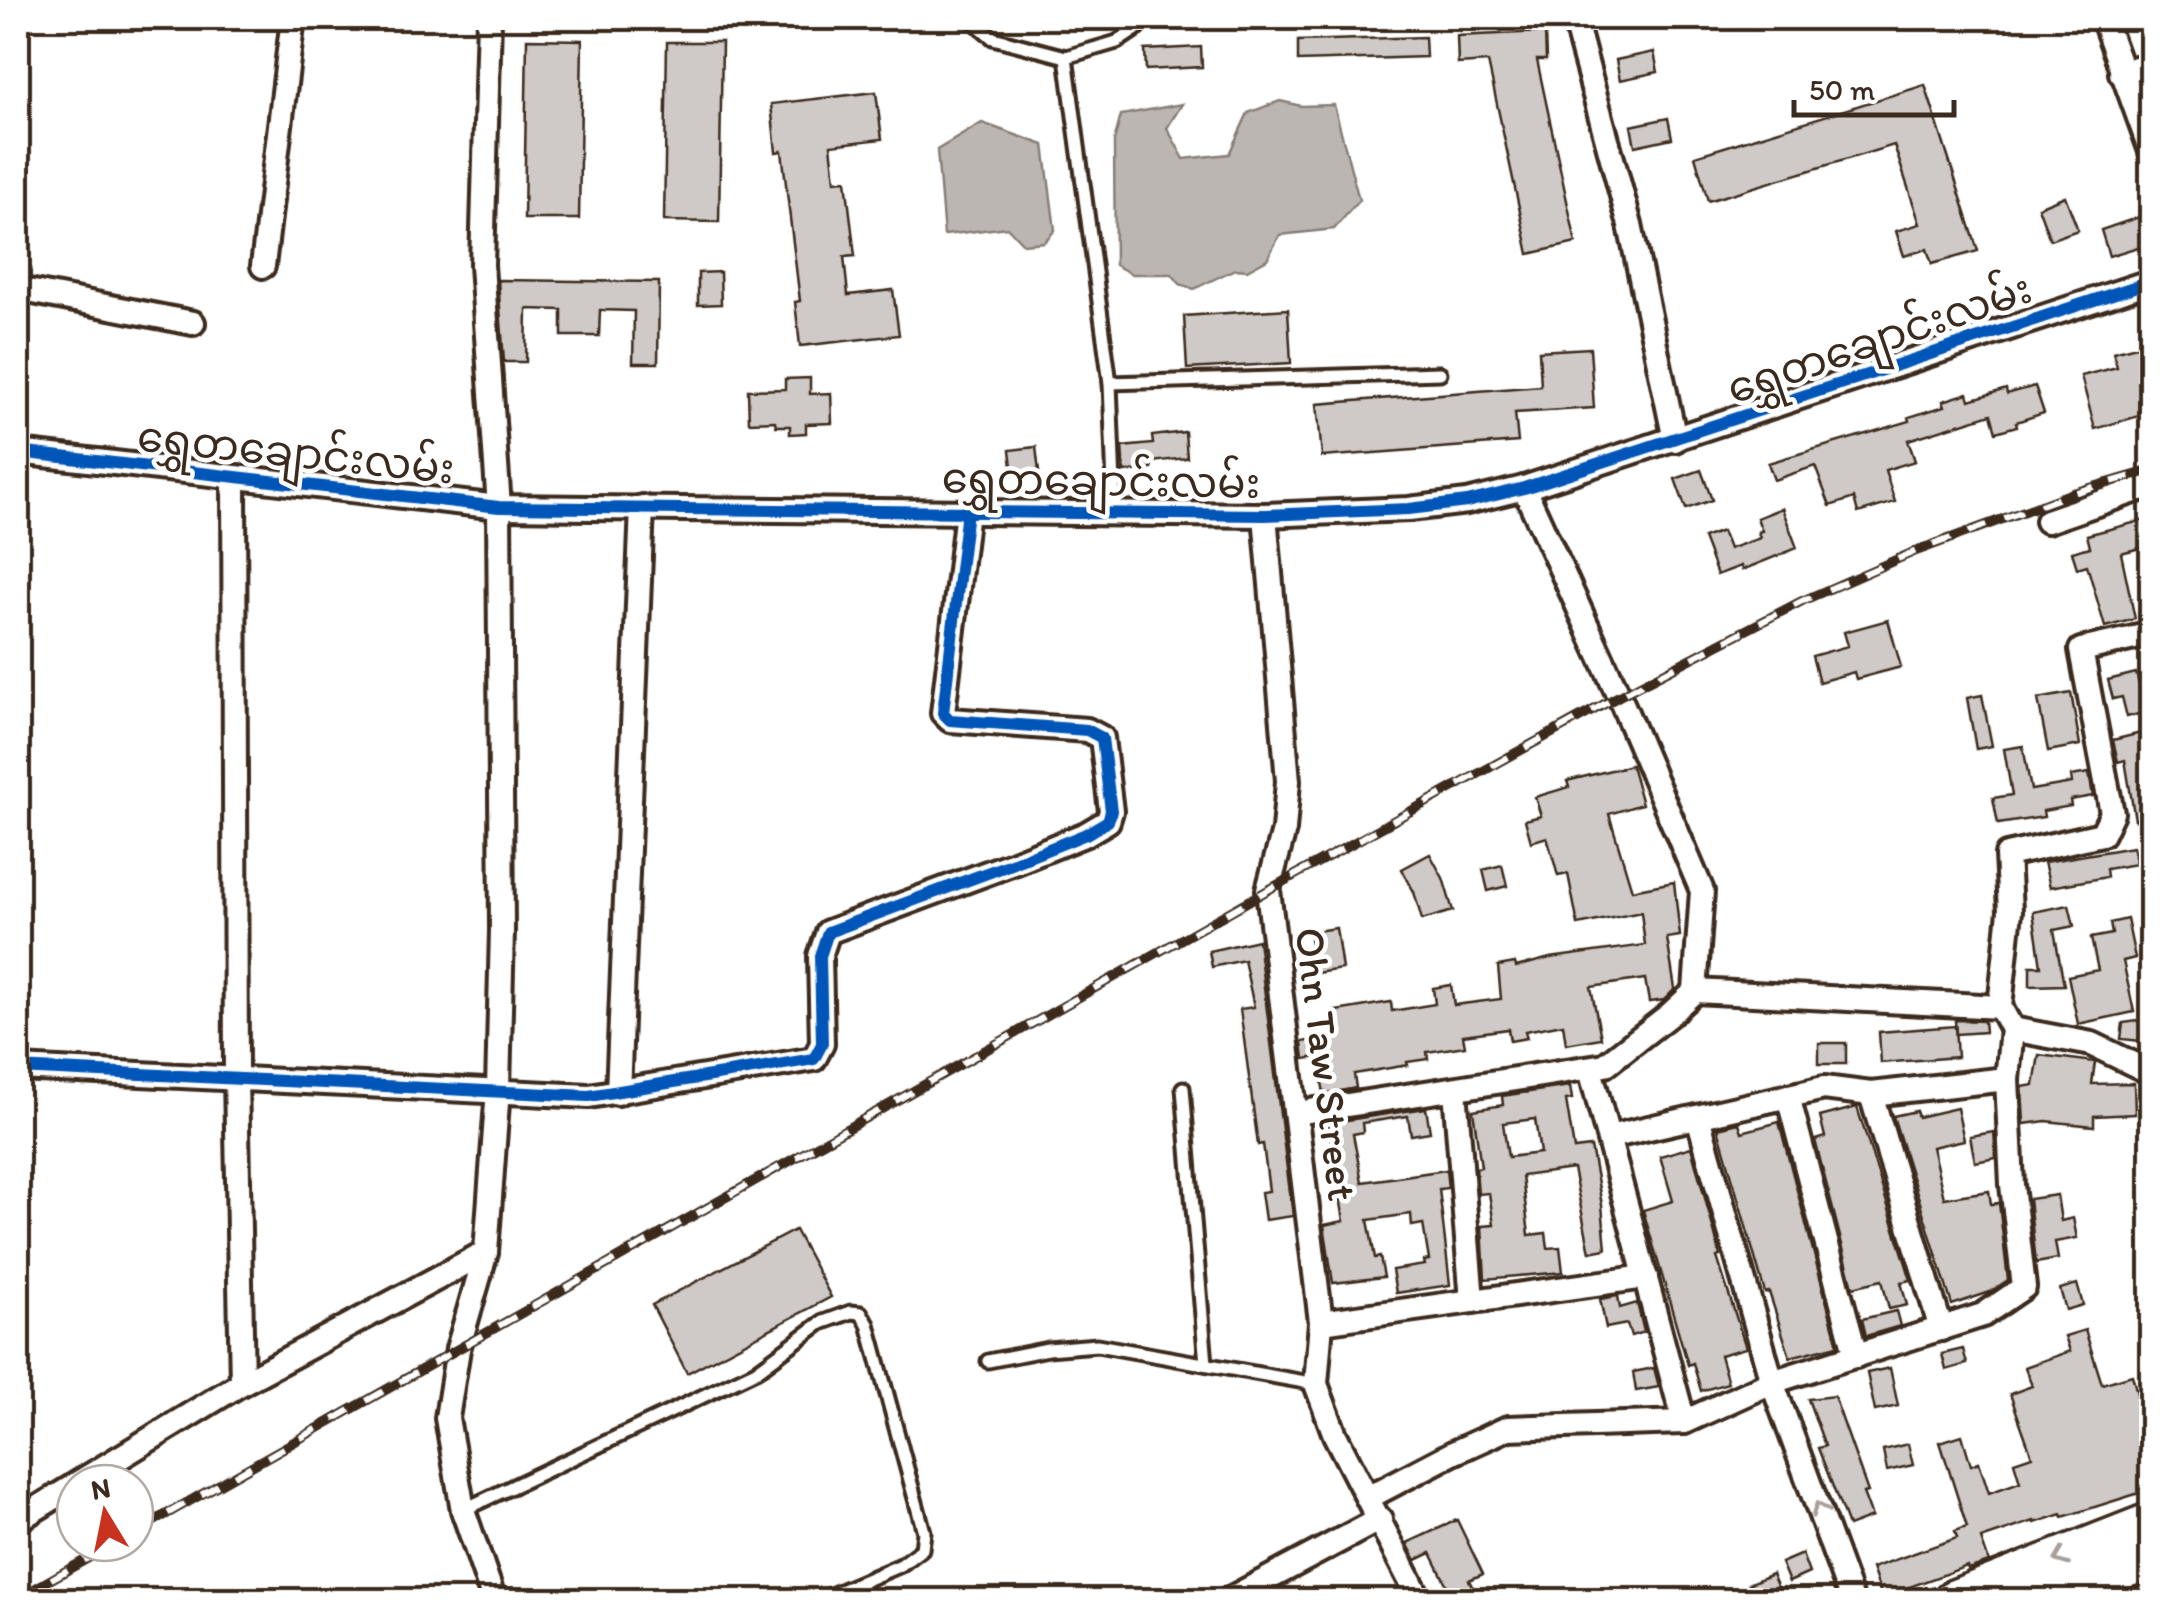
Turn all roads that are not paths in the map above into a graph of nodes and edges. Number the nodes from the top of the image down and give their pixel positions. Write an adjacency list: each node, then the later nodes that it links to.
1 (293, 18): 11 (street)
2 (488, 18): 22 (street)
3 (970, 18): 7 (lane)
4 (1153, 18): 7 (lane)
5 (1574, 18): 17 (street)
6 (2103, 18): 9 (street)
7 (1066, 58): 16 (lane)
8 (2152, 63): 9 (street)
9 (2121, 74): 10 (street)
10 (2152, 154)
11 (264, 266)
12 (2152, 280): 17 (street, ရွှေတချောင်းလမ်း)
13 (18, 289): 14 (street)
14 (193, 323)
15 (1440, 374): 16 (lane)
16 (1110, 383): 25 (lane)
17 (1676, 440): 21 (street, ရွှေတချောင်းလမ်း)
18 (18, 452): 19 (street, ရွှေတချောင်းလမ်း)
19 (234, 479): 22 (street, ရွှေတချောင်းလမ်း); 35 (street)
20 (2152, 485): 27 (street)
21 (1524, 488): 26 (street, ရွှေတချောင်းလမ်း); 29 (street)
22 (499, 507): 23 (street, ရွှေတချောင်းလမ်း); 38 (street)
23 (642, 507): 24 (street, ရွှေတချောင်းလမ်း); 40 (street)
24 (967, 511): 25 (street, ရွှေတချောင်းလမ်း); 40 (street)
25 (1115, 513): 26 (street, ရွှေတချောင်းလမ်း)
26 (1265, 515): 43 (street, Ohn Taw Street)
27 (2047, 521)
28 (2152, 634): 30 (street)
29 (1695, 991): 30 (street); 33 (street)
30 (2000, 1008): 31 (street)
31 (2012, 1029): 34 (street); 36 (street)
32 (18, 1068): 35 (street)
33 (1590, 1069): 39 (street); 45 (street)
34 (2152, 1072)
35 (236, 1078): 38 (street); 55 (street)
36 (2007, 1079): 41 (street); 50 (street)
37 (1183, 1088): 53 (lane)
38 (498, 1089): 40 (street); 46 (street)
39 (1455, 1090): 43 (street); 48 (street)
40 (618, 1093)
41 (1870, 1094): 42 (street); 50 (street)
42 (1788, 1096): 44 (street); 51 (street)
43 (1296, 1112): 49 (street, Ohn Taw Street)
44 (1698, 1117): 45 (street); 54 (street)
45 (1609, 1138): 47 (street)
46 (486, 1252): 55 (street); 61 (street)
47 (1646, 1278): 48 (street); 57 (street)
48 (1472, 1301): 49 (street)
49 (1321, 1322): 56 (street, Ohn Taw Street)
50 (1941, 1329): 51 (street)
51 (1856, 1356): 54 (street)
52 (988, 1361): 53 (lane)
53 (1206, 1364): 56 (lane)
54 (1772, 1382): 57 (street); 69 (street, one-way to 54)
55 (242, 1383): 58 (street)
56 (1316, 1384): 60 (street, Ohn Taw Street)
57 (1684, 1422): 60 (street)
58 (111, 1463)
59 (55, 1497): 62 (street)
60 (1375, 1508): 67 (street); 68 (street, Ohn Taw Street)
61 (463, 1510): 65 (street); 66 (lane)
62 (18, 1520)
63 (2152, 1522): 70 (main road, one-way to 70)
64 (2152, 1558): 71 (main road)
65 (494, 1600)
66 (819, 1600)
67 (1228, 1600)
68 (1420, 1600)
69 (1852, 1600)
70 (1953, 1600)
71 (2043, 1600)

